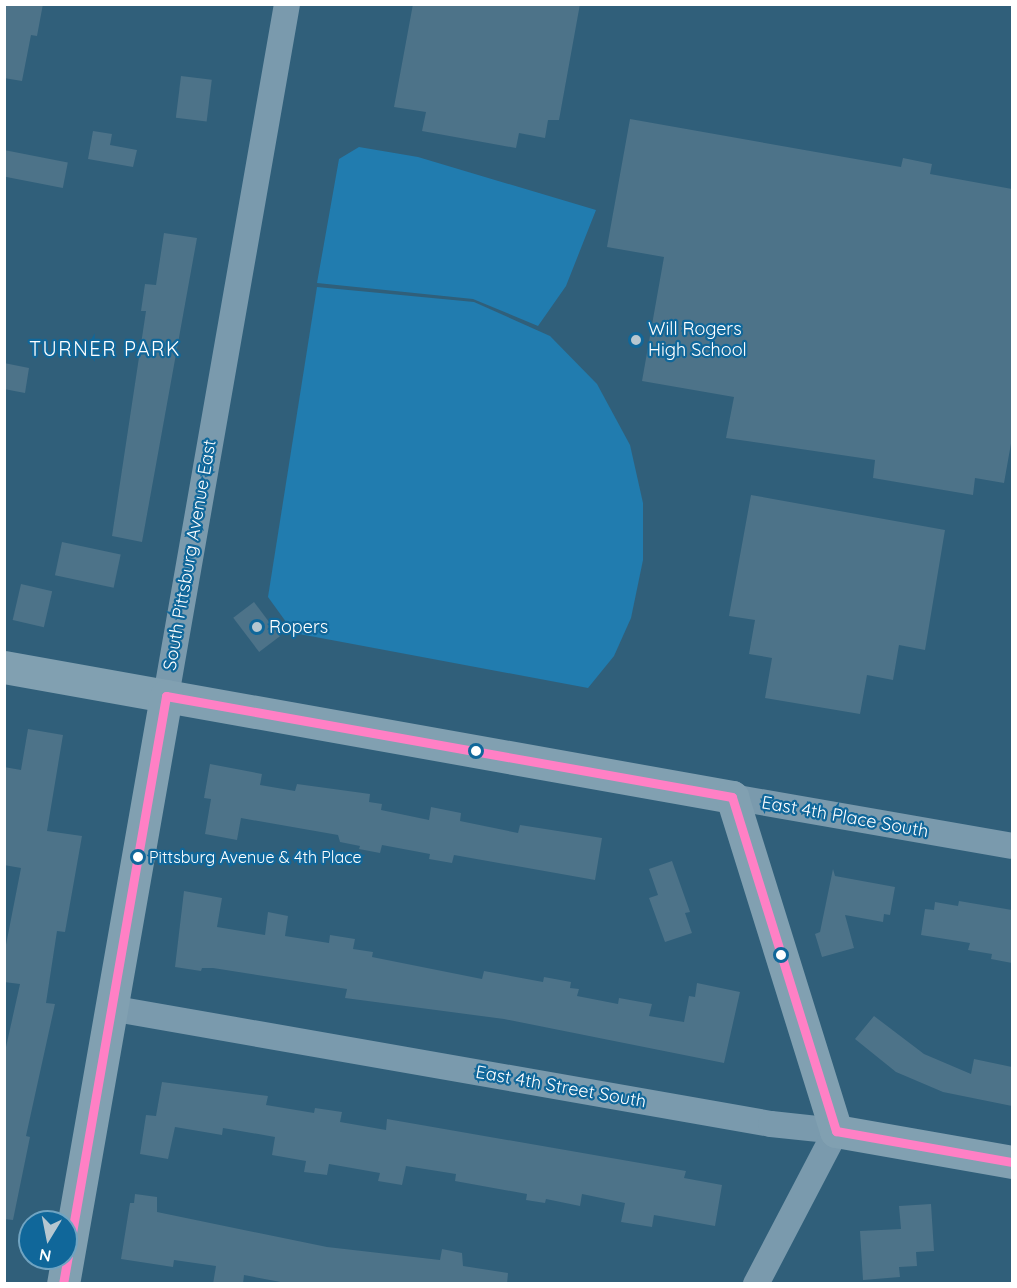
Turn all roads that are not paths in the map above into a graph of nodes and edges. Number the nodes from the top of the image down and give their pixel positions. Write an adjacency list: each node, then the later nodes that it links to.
1 (281, 6): 3 (street, South Pittsburg Avenue East)
2 (4, 667): 3 (street, East 4th Place South)
3 (166, 696): 4 (street, East 4th Place South); 6 (street, South Pittsburg Avenue East)
4 (732, 797): 5 (street, East 4th Place South); 7 (street)
5 (1012, 846)
6 (110, 1008): 7 (street, East 4th Street South); 9 (street, South Pittsburg Avenue East)
7 (836, 1131): 8 (street, East 4th Street South); 10 (street)
8 (1012, 1162)
9 (63, 1284)
10 (756, 1284)

